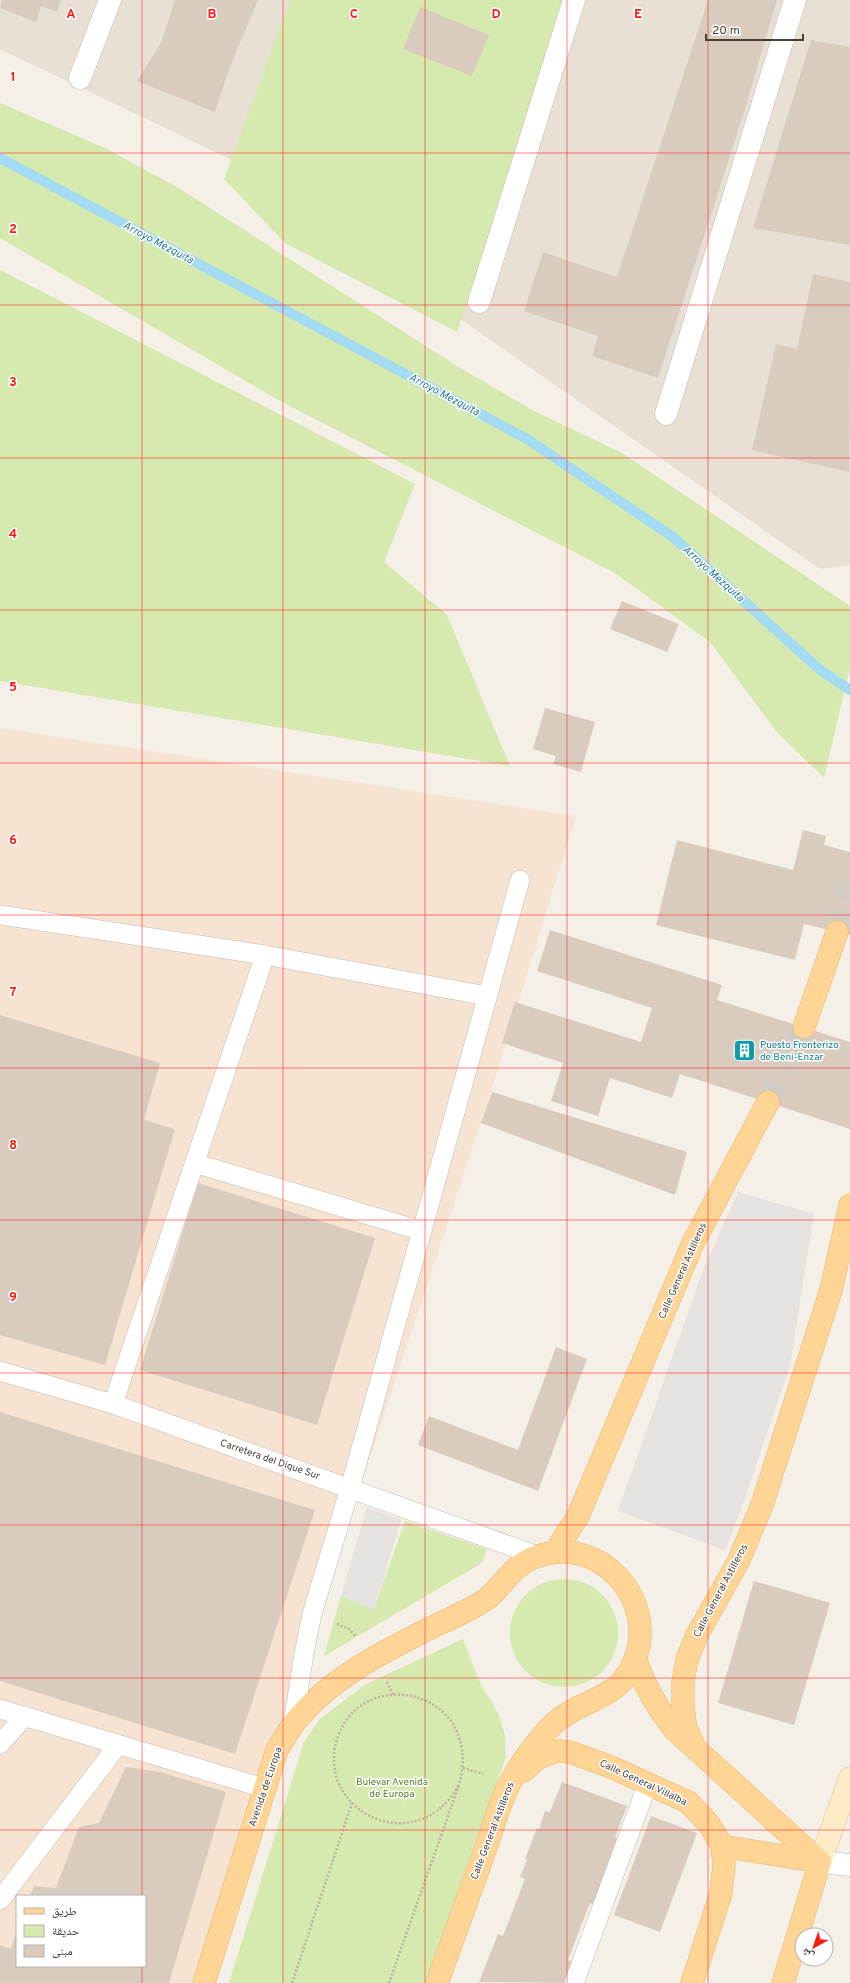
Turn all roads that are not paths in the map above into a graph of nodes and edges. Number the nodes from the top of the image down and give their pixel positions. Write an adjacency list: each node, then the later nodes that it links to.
1 (110, 0): 4 (street)
2 (574, 0): 5 (street)
3 (795, 0): 6 (street)
4 (80, 78)
5 (479, 302)
6 (666, 414)
7 (520, 880): 11 (lane)
8 (0, 915): 10 (lane)
9 (837, 932): 12 (main road)
10 (265, 955): 11 (lane); 14 (lane)
11 (487, 996): 16 (lane)
12 (804, 1027)
13 (768, 1102): 20 (main road, Calle General Astilleros)
14 (194, 1163): 16 (lane); 18 (lane)
15 (850, 1205): 27 (main road, Calle General Astilleros)
16 (422, 1231): 19 (lane)
17 (0, 1371): 18 (lane, Carretera del Dique Sur)
18 (113, 1404): 19 (lane, Carretera del Dique Sur)
19 (350, 1488): 20 (lane, Carretera del Dique Sur); 24 (lane)
20 (547, 1554): 21 (main road, Calle General Astilleros); 24 (main road, Avenida de Europa)
21 (635, 1658): 27 (main road); 29 (main road, Calle General Astilleros)
22 (0, 1709): 23 (lane)
23 (25, 1716): 25 (lane); 26 (lane)
24 (293, 1724): 31 (main road, Avenida de Europa)
25 (0, 1744)
26 (118, 1745): 31 (lane); 35 (lane)
27 (696, 1748): 33 (main road, Calle General Astilleros)
28 (850, 1778): 33 (main road)
29 (510, 1783): 30 (main road, Calle General Villalba); 37 (main road, Calle General Astilleros)
30 (648, 1783): 32 (main road, Calle General Villalba); 38 (lane)
31 (264, 1788): 36 (main road, Avenida de Europa)
32 (722, 1846): 33 (main road); 39 (main road, Calle General Villalba)
33 (820, 1862): 34 (street); 40 (main road)
34 (850, 1865)
35 (0, 1900)
36 (204, 1983)
37 (438, 1983)
38 (574, 1983)
39 (692, 1983)
40 (783, 1983)

